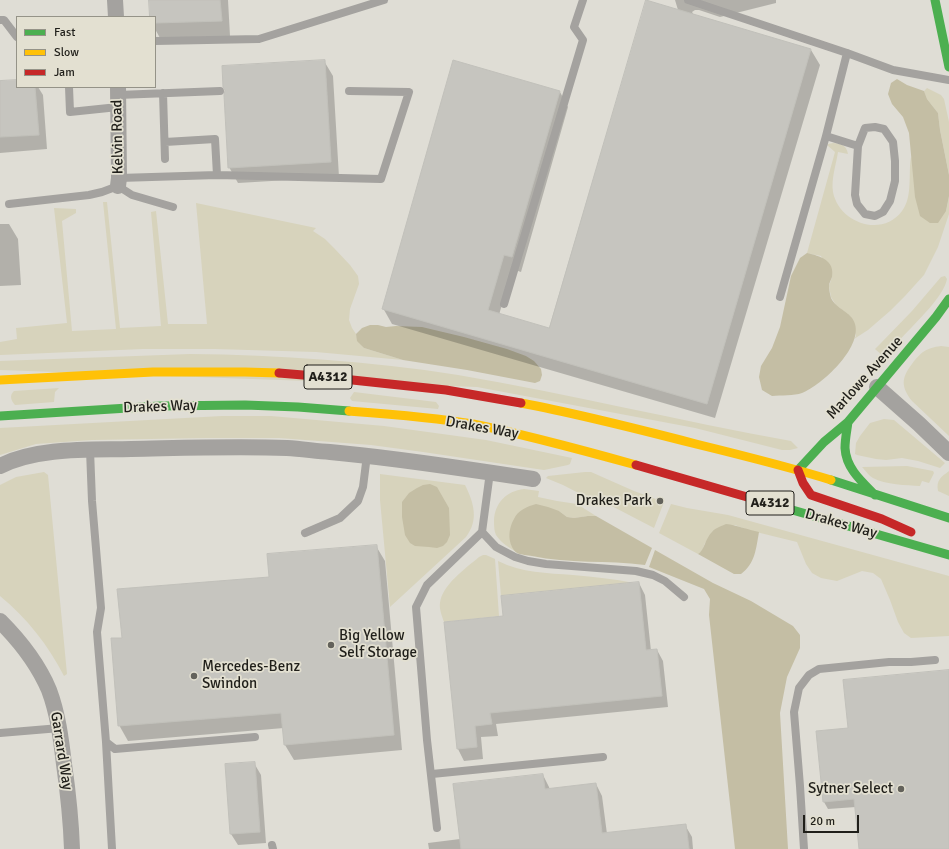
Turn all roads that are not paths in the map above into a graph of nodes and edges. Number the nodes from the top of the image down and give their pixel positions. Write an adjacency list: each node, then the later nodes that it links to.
1 (115, 0): 6 (street)
2 (384, 0): 9 (lane)
3 (583, 0): 28 (lane)
4 (688, 0): 10 (lane)
5 (935, 0): 11 (main road)
6 (116, 16)
7 (0, 20): 8 (lane)
8 (16, 36)
9 (156, 41)
10 (848, 52): 12 (lane); 18 (lane)
11 (949, 67)
12 (949, 80)
13 (69, 88): 17 (lane)
14 (220, 91): 16 (lane)
15 (349, 91): 22 (lane)
16 (163, 93): 17 (lane); 19 (lane)
17 (118, 96): 23 (street, Kelvin Road)
18 (826, 136): 20 (lane); 26 (lane)
19 (165, 142): 21 (lane); 22 (lane)
20 (858, 146): 20 (lane)
21 (165, 159)
22 (217, 175): 23 (lane)
23 (119, 182): 24 (lane); 25 (lane)
24 (9, 204)
25 (174, 207)
26 (780, 297)
27 (949, 299): 30 (main road, Marlowe Avenue)
28 (504, 304)
29 (0, 380): 37 (main road, A4312)
30 (877, 387): 32 (main road, Marlowe Avenue); 34 (street)
31 (0, 416): 44 (main road, Drakes Way / A4312)
32 (848, 422): 37 (main road, Marlowe Avenue); 40 (main road)
33 (90, 450): 35 (street); 36 (street); 51 (lane)
34 (949, 453)
35 (367, 455): 38 (street); 42 (lane)
36 (0, 466)
37 (798, 470): 40 (main road, A4312); 44 (main road)
38 (490, 472): 39 (street); 43 (lane)
39 (533, 479)
40 (875, 495): 41 (main road, A4312)
41 (949, 518)
42 (305, 532)
43 (482, 532): 45 (lane); 53 (lane)
44 (949, 555)
45 (684, 597)
46 (0, 621): 48 (street, Garrard Way)
47 (935, 660): 57 (lane)
48 (60, 728): 49 (lane); 55 (street, Garrard Way)
49 (0, 733)
50 (255, 737): 51 (lane)
51 (106, 742): 56 (lane)
52 (603, 757): 53 (lane)
53 (432, 774): 54 (lane)
54 (437, 828)
55 (72, 849)
56 (112, 849)
57 (804, 849)

